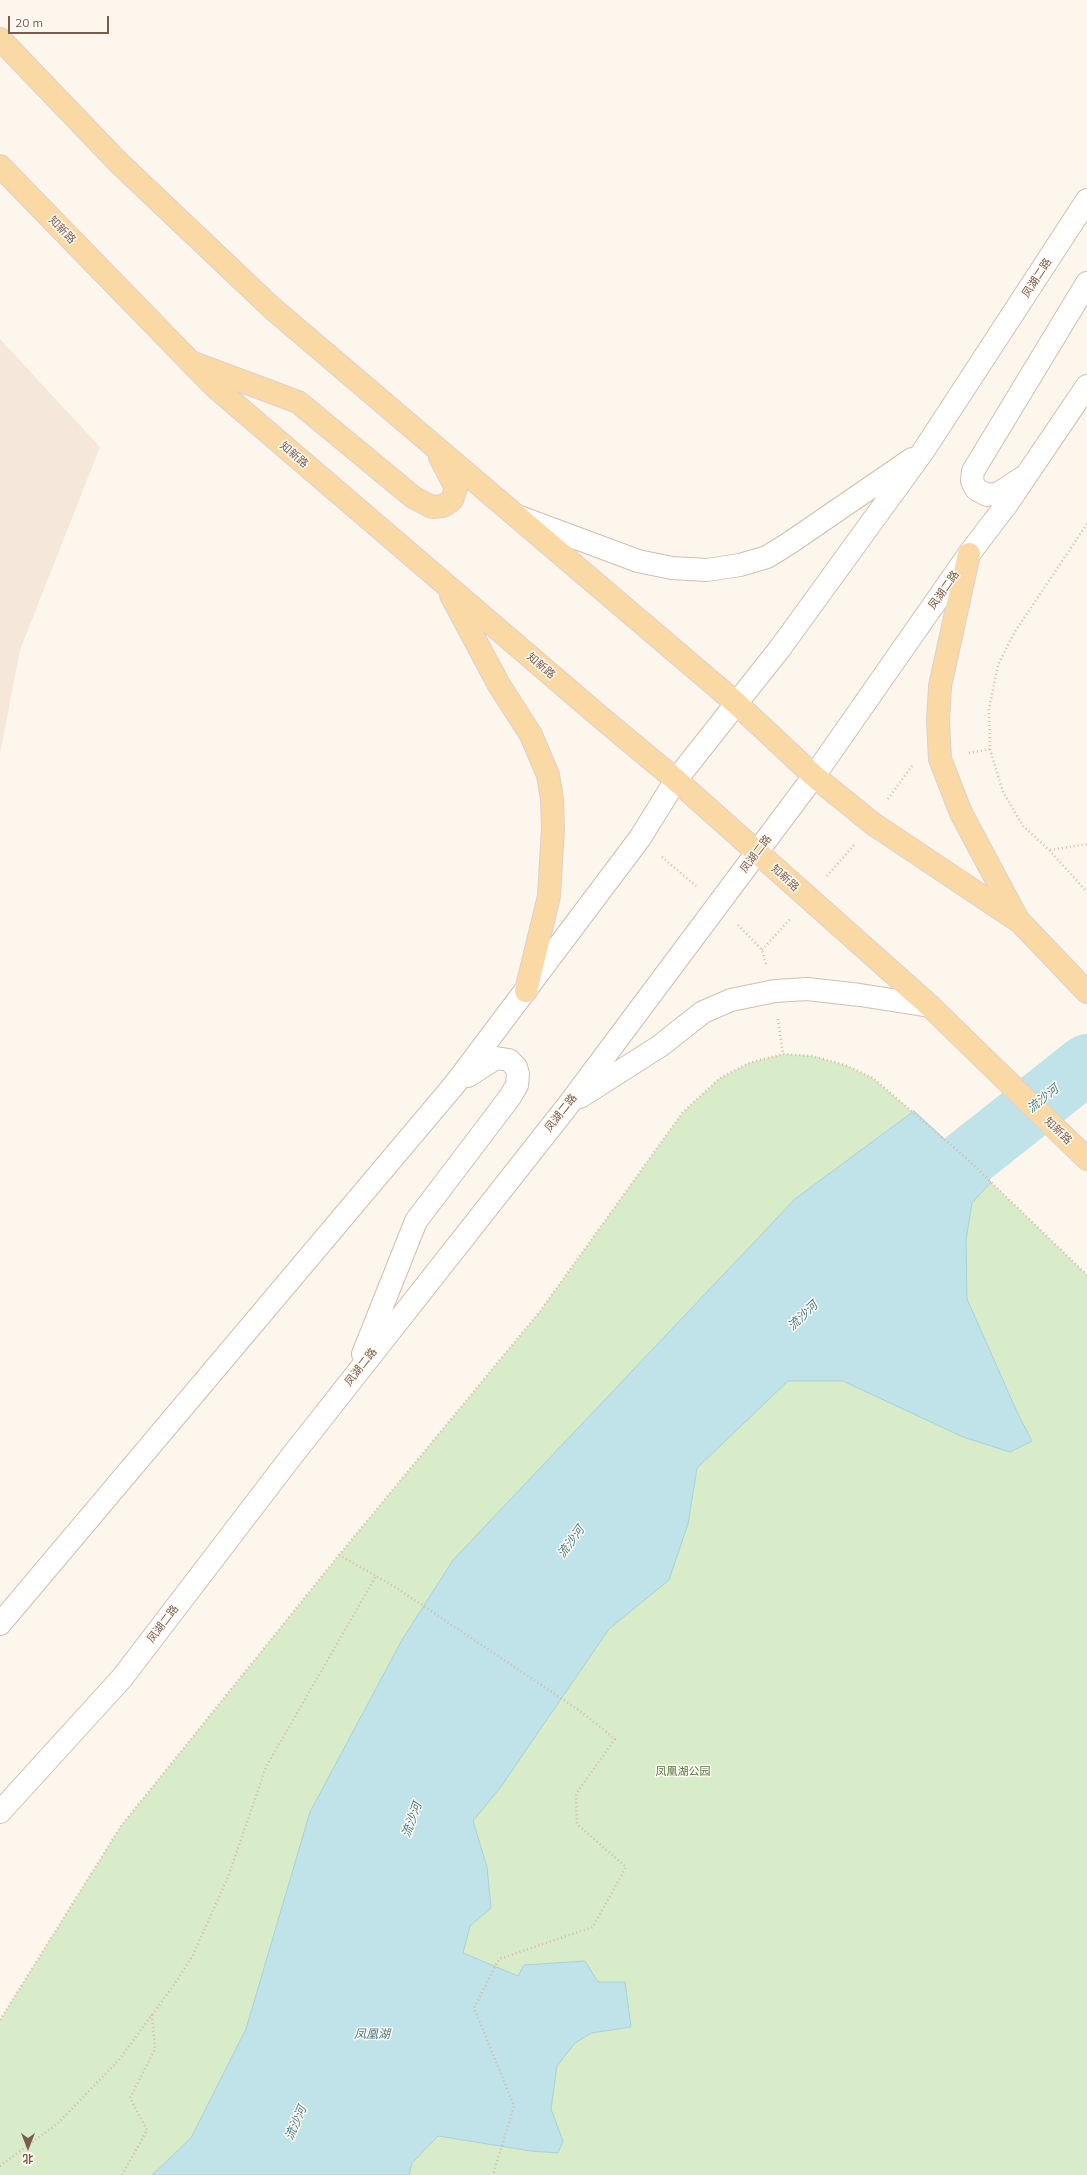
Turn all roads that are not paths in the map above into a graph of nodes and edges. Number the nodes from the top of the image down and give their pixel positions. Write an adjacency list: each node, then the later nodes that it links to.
1 (0, 39): 7 (main road)
2 (0, 166): 5 (main road, 知新路)
3 (1087, 200): 8 (street, 凤湖二路)
4 (1087, 283): 9 (street)
5 (191, 362): 7 (main road); 12 (main road, 知新路)
6 (1087, 386): 9 (street, 凤湖二路)
7 (434, 446): 10 (main road)
8 (924, 450): 10 (street); 13 (street, 凤湖二路)
9 (1028, 475): 11 (street, 凤湖二路)
10 (516, 516): 13 (main road)
11 (969, 554): 14 (street, 凤湖二路); 17 (main road)
12 (446, 585): 15 (main road, 知新路); 18 (main road)
13 (736, 702): 14 (main road); 15 (street, 凤湖二路)
14 (814, 776): 16 (street, 凤湖二路); 17 (main road)
15 (676, 780): 16 (main road, 知新路); 18 (street, 凤湖二路)
16 (757, 853): 20 (main road, 知新路); 22 (street, 凤湖二路)
17 (1020, 922): 19 (main road)
18 (526, 991): 21 (street, 凤湖二路)
19 (1087, 992)
20 (930, 1006): 22 (street); 23 (main road, 知新路)
21 (455, 1084): 24 (street); 25 (street, 凤湖二路)
22 (569, 1104): 24 (street, 凤湖二路)
23 (1087, 1160)
24 (355, 1375): 26 (street, 凤湖二路)
25 (0, 1624)
26 (0, 1812)

